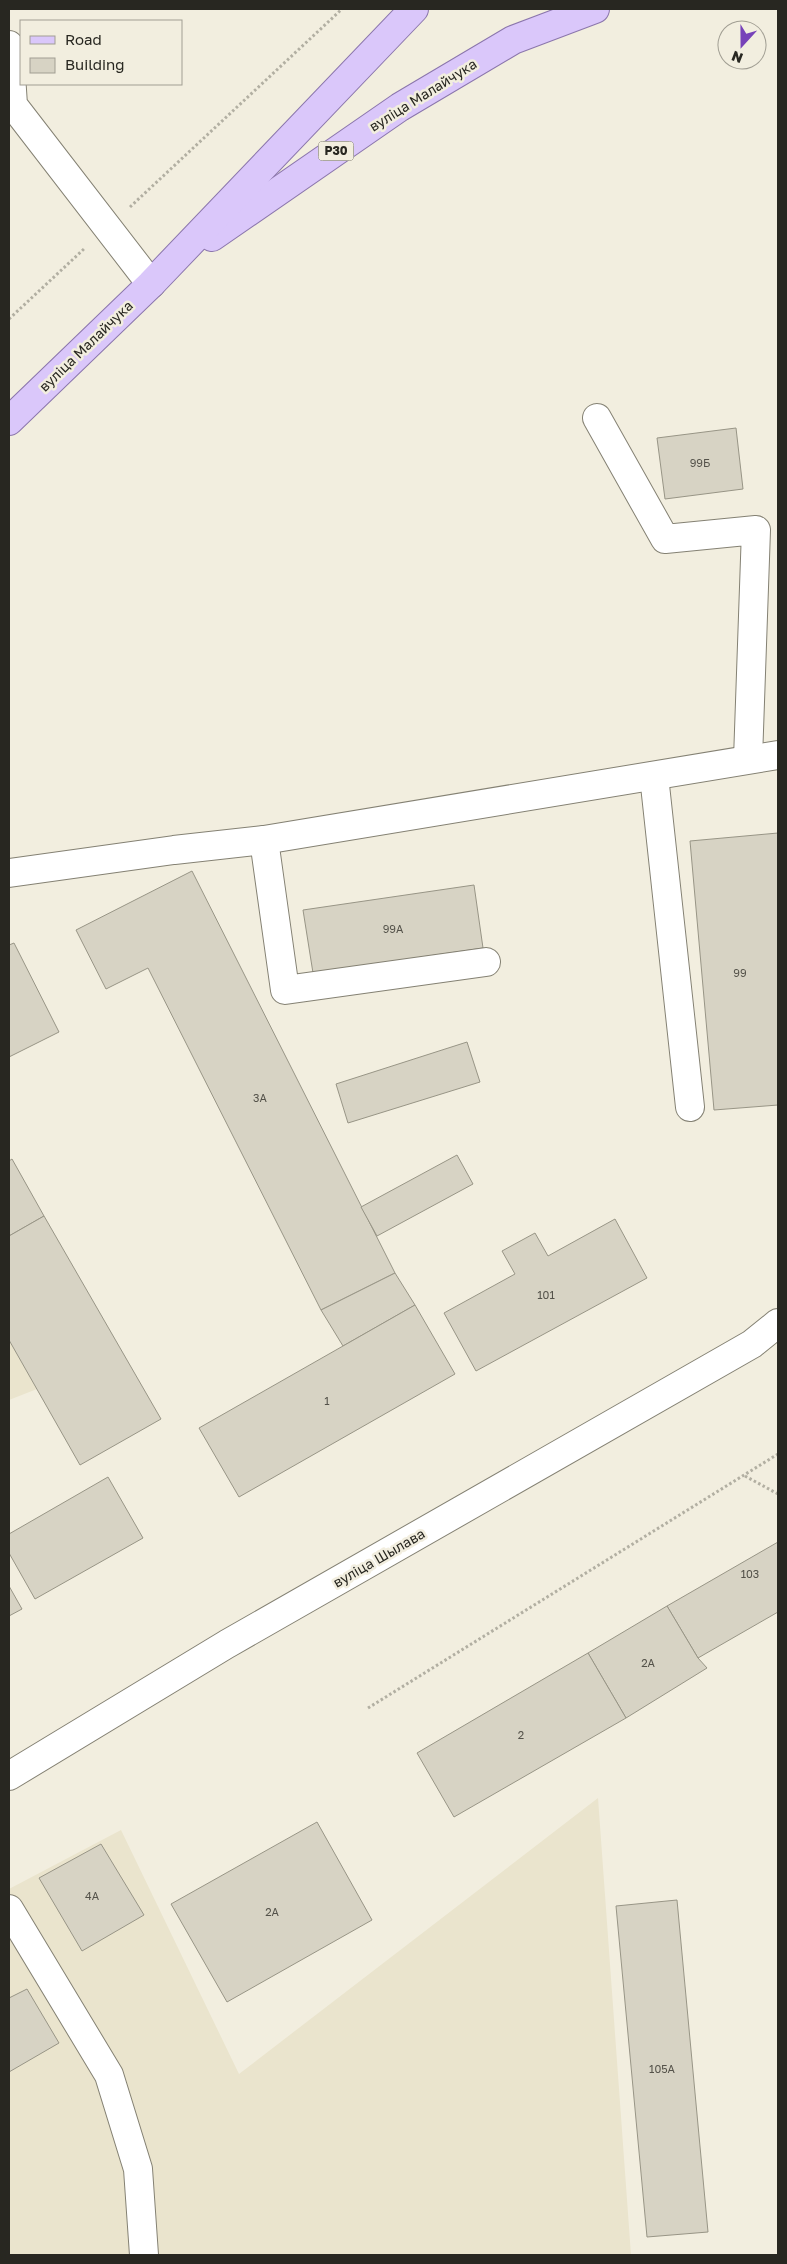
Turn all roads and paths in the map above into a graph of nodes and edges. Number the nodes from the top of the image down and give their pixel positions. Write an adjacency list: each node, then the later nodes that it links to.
1 (342, 9): 5 (path)
2 (414, 9): 6 (main road, вуліца Малайчука / Р30)
3 (595, 9): 6 (main road, вуліца Малайчука / Р30)
4 (9, 45): 5 (street)
5 (108, 227): 6 (street); 7 (path)
6 (157, 277): 9 (main road, вуліца Малайчука / Р30)
7 (9, 320)
8 (597, 418): 11 (street)
9 (9, 421)
10 (778, 755): 11 (street)
11 (748, 759): 12 (street)
12 (654, 776): 13 (street); 16 (street)
13 (264, 840): 14 (street); 15 (street)
14 (9, 873)
15 (486, 962)
16 (690, 1107)
17 (778, 1323): 19 (street, вуліца Шылава)
18 (778, 1340): 19 (street, вуліца Шылава)
19 (752, 1344): 24 (street, вуліца Шылава)
20 (778, 1454): 21 (path)
21 (745, 1476): 22 (path); 23 (path)
22 (778, 1494)
23 (368, 1708)
24 (9, 1776)
25 (9, 1909): 26 (street)
26 (144, 2255)

